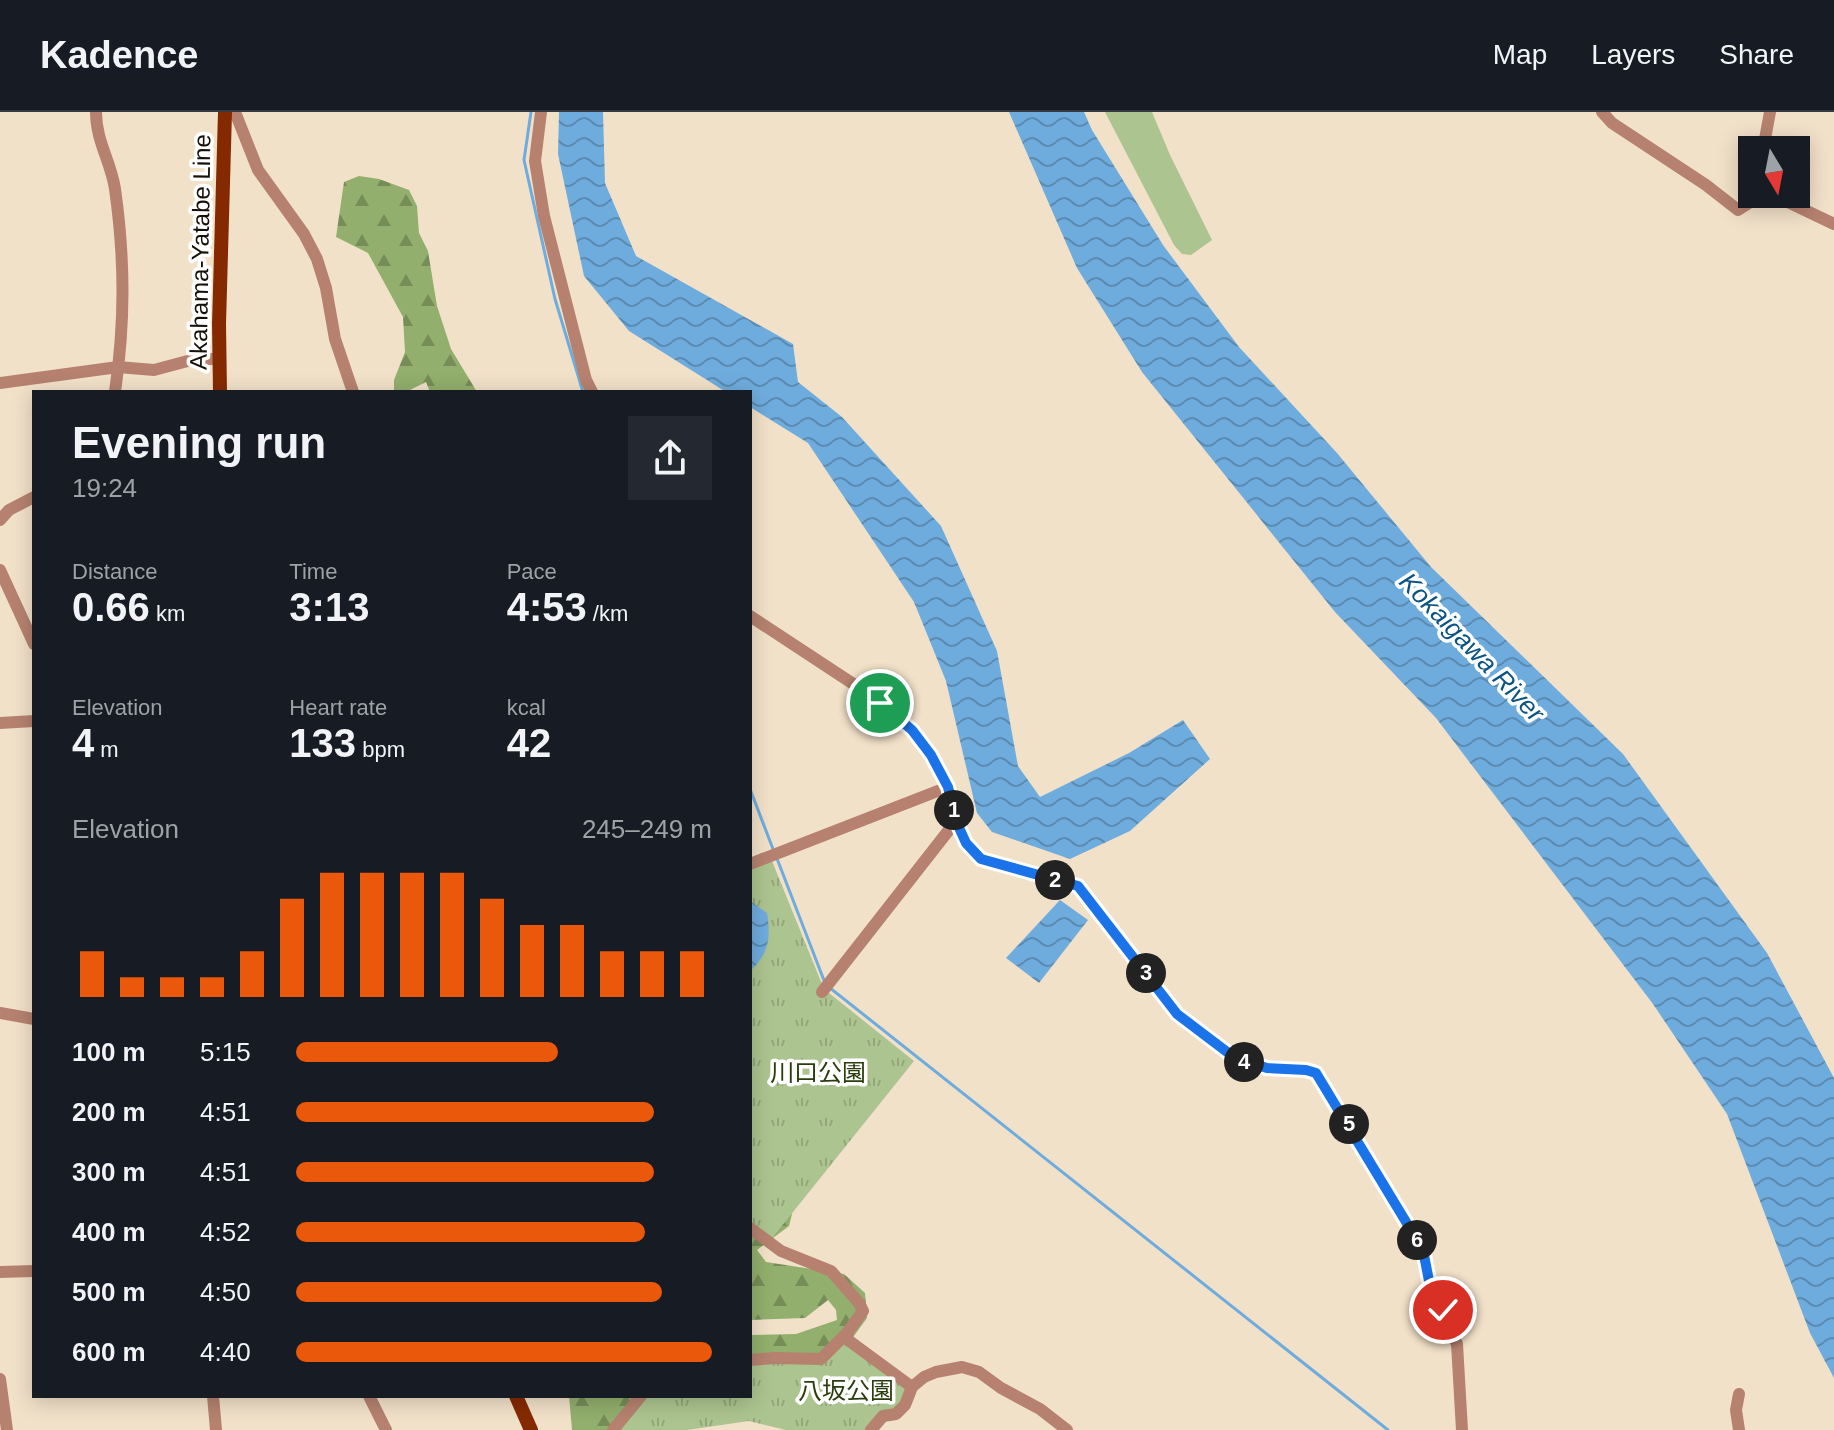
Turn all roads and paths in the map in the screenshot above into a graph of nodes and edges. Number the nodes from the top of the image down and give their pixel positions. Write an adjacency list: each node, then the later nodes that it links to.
1 (96, 112): 12 (street)
2 (225, 112): 11 (main road, Akahama-Yatabe Line)
3 (235, 112): 16 (street)
4 (541, 112): 17 (street)
5 (1602, 112): 8 (street)
6 (1770, 112): 7 (street)
7 (1766, 136)
8 (1741, 208)
9 (1800, 208): 10 (street)
10 (1834, 224)
11 (219, 359): 12 (street); 15 (main road, Akahama-Yatabe Line)
12 (118, 367): 13 (street); 14 (street)
13 (0, 383)
14 (115, 390)
15 (220, 390)
16 (352, 390)
17 (591, 390)
18 (32, 498): 19 (street)
19 (0, 520)
20 (0, 570): 22 (street)
21 (752, 617): 25 (street)
22 (32, 640)
23 (32, 721): 24 (street)
24 (0, 723)
25 (948, 787): 26 (street); 27 (street)
26 (956, 821): 28 (street); 51 (street)
27 (752, 863)
28 (822, 992)
29 (0, 1013): 30 (street)
30 (32, 1019)
31 (752, 1229): 34 (street)
32 (32, 1271): 33 (street)
33 (0, 1272)
34 (848, 1332): 35 (street); 37 (street)
35 (752, 1360)
36 (0, 1379): 44 (street)
37 (912, 1387): 49 (street); 50 (street)
38 (1739, 1394): 43 (street)
39 (213, 1398): 45 (street)
40 (370, 1398): 46 (street)
41 (517, 1398): 47 (main road)
42 (639, 1398): 48 (street)
43 (1738, 1428): 52 (street)
44 (7, 1430)
45 (216, 1430)
46 (386, 1430)
47 (531, 1430)
48 (613, 1430)
49 (871, 1430)
50 (1067, 1430)
51 (1462, 1430)
52 (1723, 1430)

